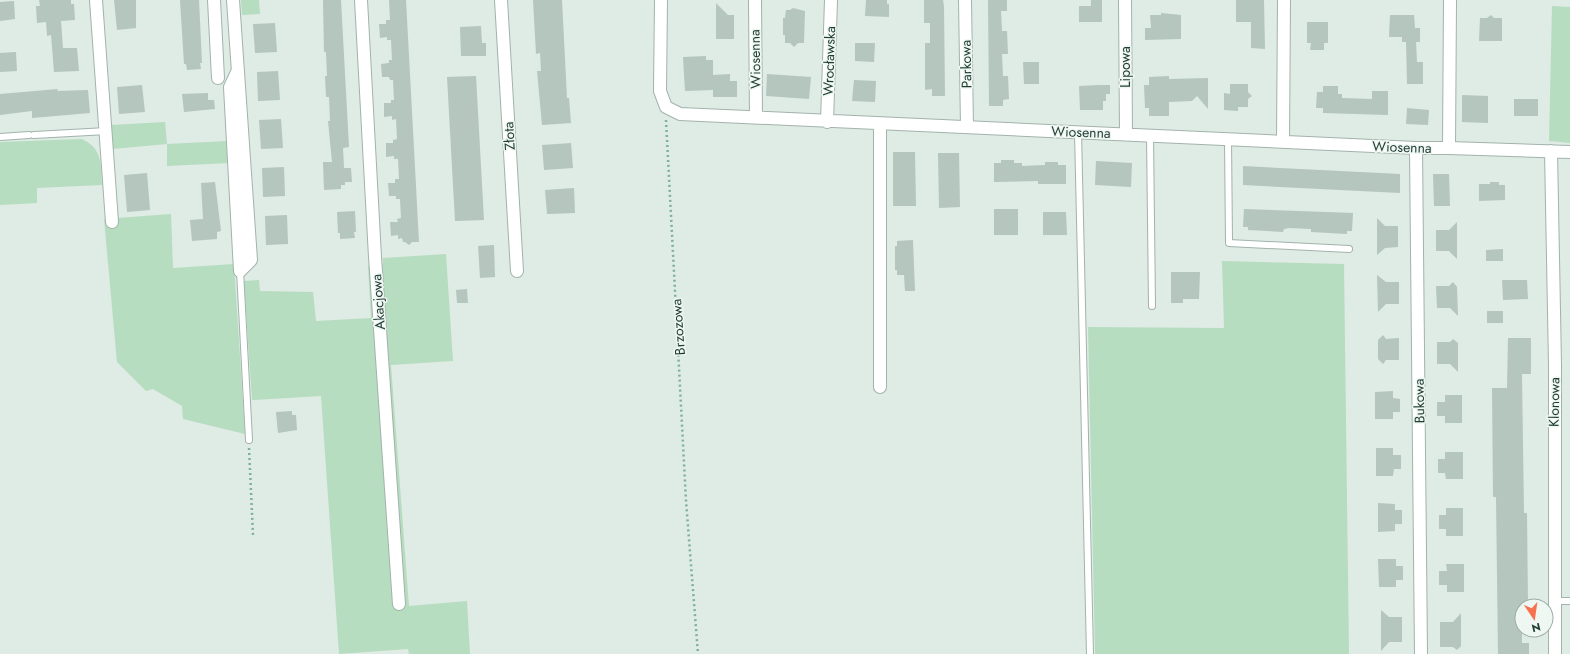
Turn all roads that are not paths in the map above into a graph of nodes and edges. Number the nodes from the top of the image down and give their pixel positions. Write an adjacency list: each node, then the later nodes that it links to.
1 (96, 0): 18 (street)
2 (214, 0): 13 (street)
3 (234, 0): 31 (street)
4 (361, 0): 38 (street, Akacjowa)
5 (500, 0): 32 (street, Złota)
6 (661, 0): 14 (street, Wiosenna)
7 (754, 0): 14 (street, Wiosenna)
8 (831, 0): 15 (street, Wrocławska)
9 (965, 0): 17 (street, Parkowa)
10 (1125, 0): 20 (street, Lipowa)
11 (1284, 0): 24 (street)
12 (1450, 0): 26 (street, Wiosenna)
13 (218, 78)
14 (756, 117): 15 (street, Wiosenna)
15 (827, 122): 16 (street, Wiosenna)
16 (880, 124): 17 (street, Wiosenna); 34 (street)
17 (967, 127): 19 (street, Wiosenna)
18 (106, 131): 22 (lane); 29 (street)
19 (1078, 132): 20 (street, Wiosenna); 40 (lane)
20 (1126, 134): 21 (street, Wiosenna)
21 (1150, 135): 23 (street, Wiosenna); 33 (lane)
22 (0, 137)
23 (1228, 139): 24 (street, Wiosenna); 30 (lane)
24 (1282, 142): 25 (street, Wiosenna)
25 (1416, 148): 26 (street, Wiosenna); 41 (street, Bukowa)
26 (1449, 148): 27 (street, Wiosenna)
27 (1551, 151): 28 (street, Wiosenna); 36 (street, Klonowa)
28 (1570, 152)
29 (112, 222)
30 (1348, 249)
31 (240, 271): 35 (lane)
32 (517, 271)
33 (1152, 306)
34 (880, 387)
35 (249, 440)
36 (1554, 601): 37 (lane)
37 (1570, 601)
38 (399, 604)
39 (1554, 638): 42 (street, Klonowa)
40 (1090, 654)
41 (1421, 654)
42 (1554, 654)

